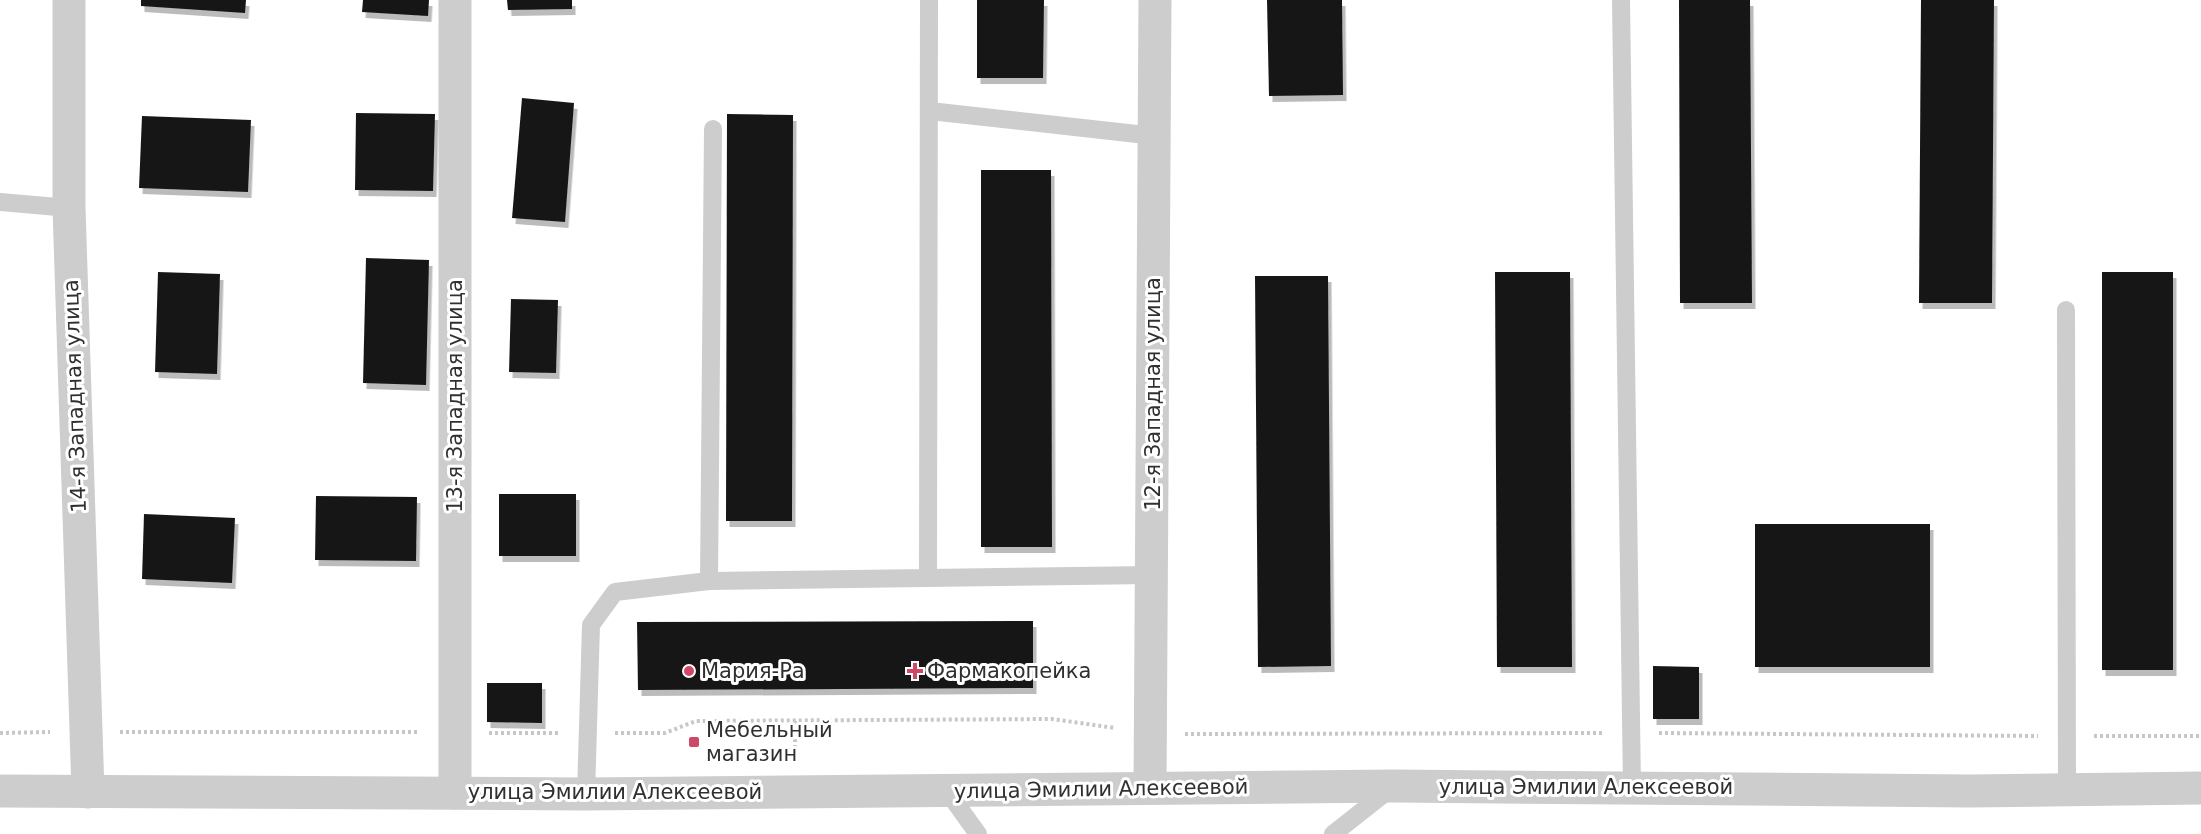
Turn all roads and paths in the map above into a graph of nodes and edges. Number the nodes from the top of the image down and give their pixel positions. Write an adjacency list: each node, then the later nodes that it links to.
1 (69, 0): 10 (street, 14-я Западная улица)
2 (455, 0): 17 (street, 13-я Западная улица)
3 (929, 0): 6 (lane)
4 (1155, 0): 8 (street, 12-я Западная улица)
5 (1621, 0): 19 (lane)
6 (930, 111): 8 (lane); 13 (lane)
7 (713, 129): 14 (lane)
8 (1155, 136): 12 (street, 12-я Западная улица)
9 (0, 202): 10 (lane)
10 (69, 208): 16 (street, 14-я Западная улица)
11 (2066, 309): 22 (lane)
12 (1152, 575): 13 (lane); 21 (street, 12-я Западная улица)
13 (928, 578): 14 (lane)
14 (710, 581): 20 (lane)
15 (795, 721): 20 (path); 21 (path); 24 (path)
16 (86, 732): 17 (path); 18 (path); 32 (street, 14-я Западная улица)
17 (455, 732): 20 (path); 33 (street, 13-я Западная улица)
18 (0, 733)
19 (1631, 733): 21 (path); 22 (path); 27 (lane)
20 (588, 734): 34 (lane)
21 (1151, 734): 26 (street, 12-я Западная улица)
22 (2066, 736): 23 (path); 30 (lane)
23 (2201, 736)
24 (795, 753)
25 (1394, 786): 26 (street, улица Эмилии Алексеевой); 27 (street, улица Эмилии Алексеевой); 36 (lane)
26 (1150, 788): 29 (street, улица Эмилии Алексеевой)
27 (1632, 788): 30 (street, улица Эмилии Алексеевой)
28 (2201, 788): 30 (street, улица Эмилии Алексеевой)
29 (947, 790): 34 (street, улица Эмилии Алексеевой); 35 (lane)
30 (2067, 790)
31 (0, 791): 32 (street, улица Эмилии Алексеевой)
32 (88, 792): 33 (street, улица Эмилии Алексеевой)
33 (455, 793): 34 (street, улица Эмилии Алексеевой)
34 (586, 794)
35 (978, 834)
36 (1333, 834)

